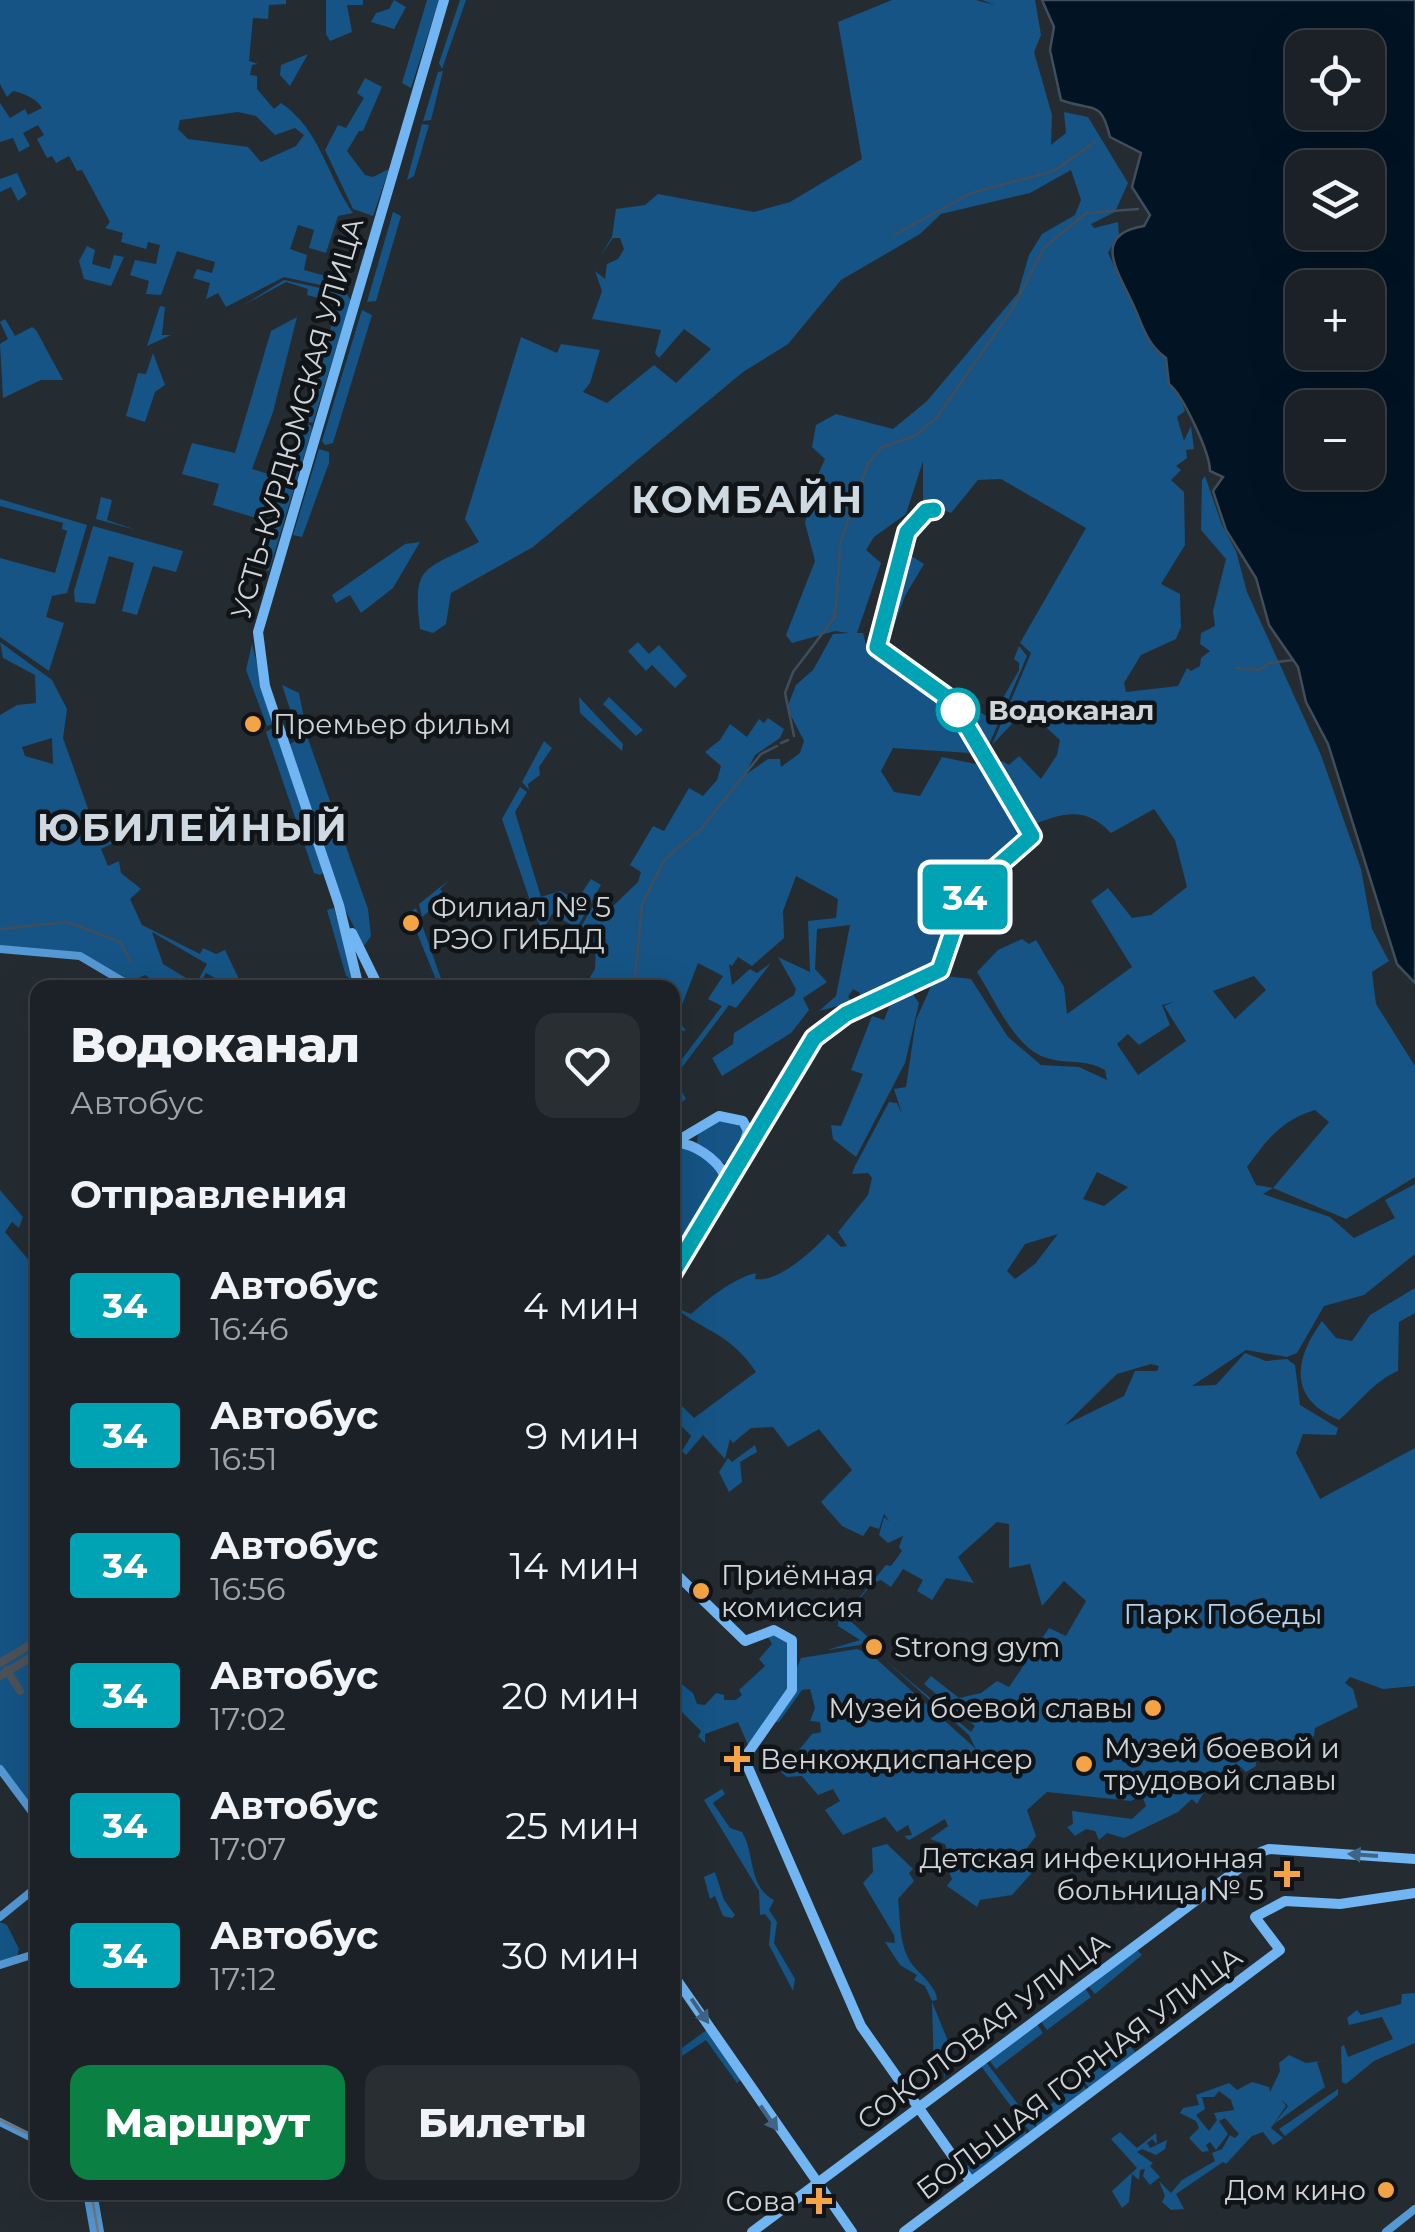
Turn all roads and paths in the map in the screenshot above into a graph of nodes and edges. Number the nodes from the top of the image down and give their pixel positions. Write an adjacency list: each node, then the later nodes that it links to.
1 (444, 0): 2 (main road, УСТЬ-КУРДЮМСКАЯ УЛИЦА)
2 (339, 905): 5 (main road, УСТЬ-КУРДЮМСКАЯ УЛИЦА); 6 (main road, УСТЬ-КУРДЮМСКАЯ УЛИЦА)
3 (0, 949): 4 (main road)
4 (123, 980)
5 (357, 980)
6 (375, 980)
7 (680, 1140): 9 (main road)
8 (680, 1144): 9 (main road)
9 (720, 1192): 10 (main road)
10 (680, 1260)
11 (680, 1578): 21 (main road)
12 (0, 1770): 13 (main road)
13 (30, 1809)
14 (1415, 1859): 21 (main road, СОКОЛОВАЯ УЛИЦА, one-way to 21)
15 (30, 1892): 17 (main road)
16 (1415, 1893): 24 (main road, БОЛЬШАЯ ГОРНАЯ УЛИЦА)
17 (0, 1916)
18 (30, 1956): 19 (main road)
19 (0, 1965)
20 (680, 1985): 25 (main road, one-way to 25)
21 (918, 2106): 24 (main road); 25 (main road, СОКОЛОВАЯ УЛИЦА)
22 (0, 2120): 23 (main road)
23 (30, 2134)
24 (971, 2182): 31 (main road, БОЛЬШАЯ ГОРНАЯ УЛИЦА)
25 (817, 2184): 29 (main road, СОКОЛОВАЯ УЛИЦА); 30 (main road)
26 (91, 2200): 28 (main road)
27 (1415, 2208): 32 (main road)
28 (97, 2232)
29 (752, 2232)
30 (852, 2232)
31 (904, 2232)
32 (1386, 2232)

